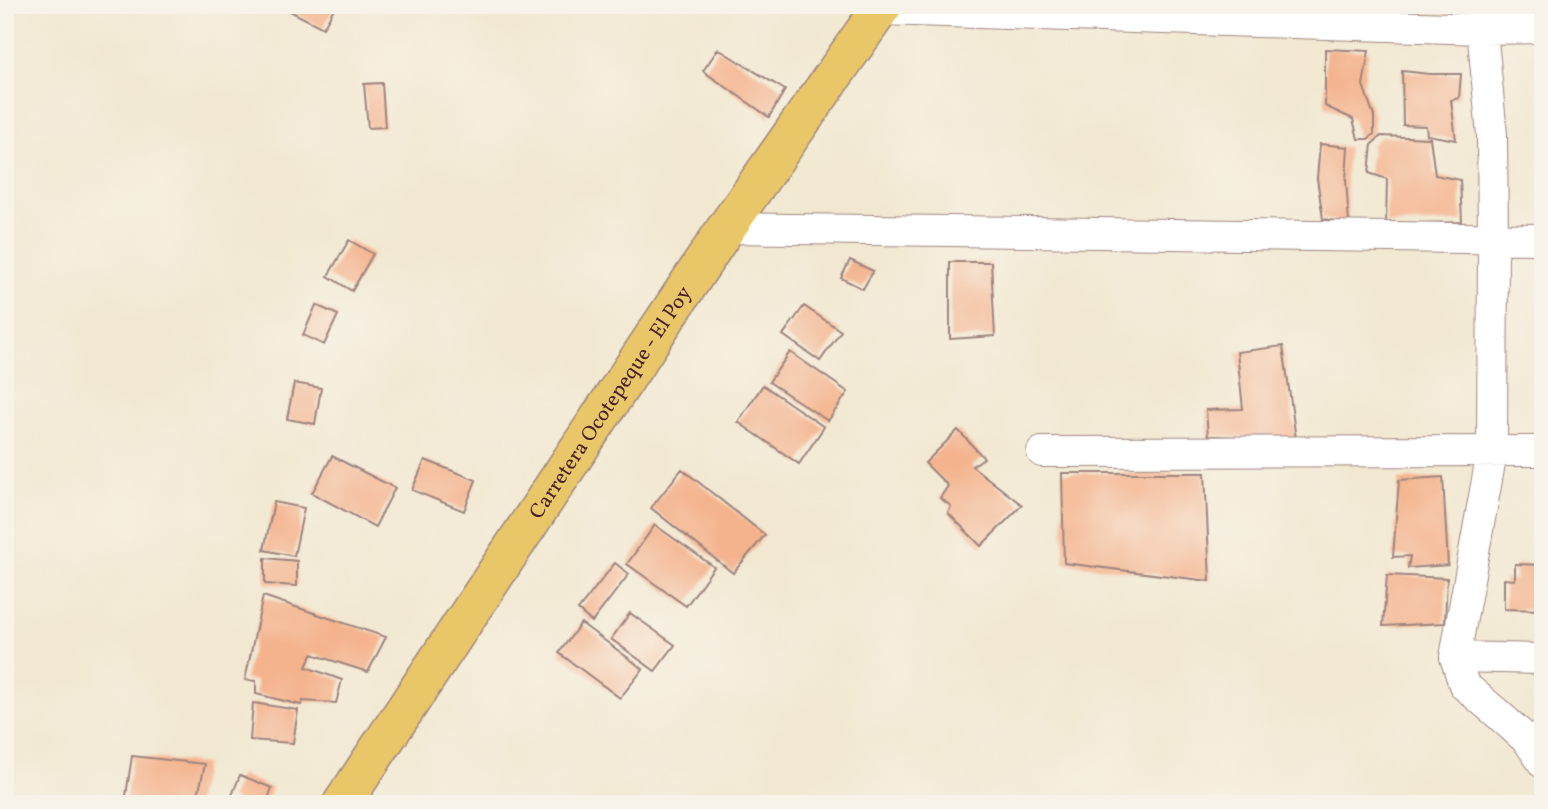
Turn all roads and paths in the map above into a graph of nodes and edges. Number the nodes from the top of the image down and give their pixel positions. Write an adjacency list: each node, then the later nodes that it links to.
1 (881, 8): 2 (street); 4 (main road, Carretera Ocotepeque - El Poy)
2 (1483, 17): 3 (street); 5 (street)
3 (1543, 27)
4 (726, 228): 5 (street); 13 (main road, Carretera Ocotepeque - El Poy)
5 (1493, 239): 6 (street); 9 (street)
6 (1543, 239)
7 (1543, 451): 9 (street)
8 (1042, 452): 9 (street)
9 (1492, 452): 10 (street)
10 (1455, 656): 11 (street); 12 (street)
11 (1543, 659)
12 (1543, 763)
13 (342, 804)

